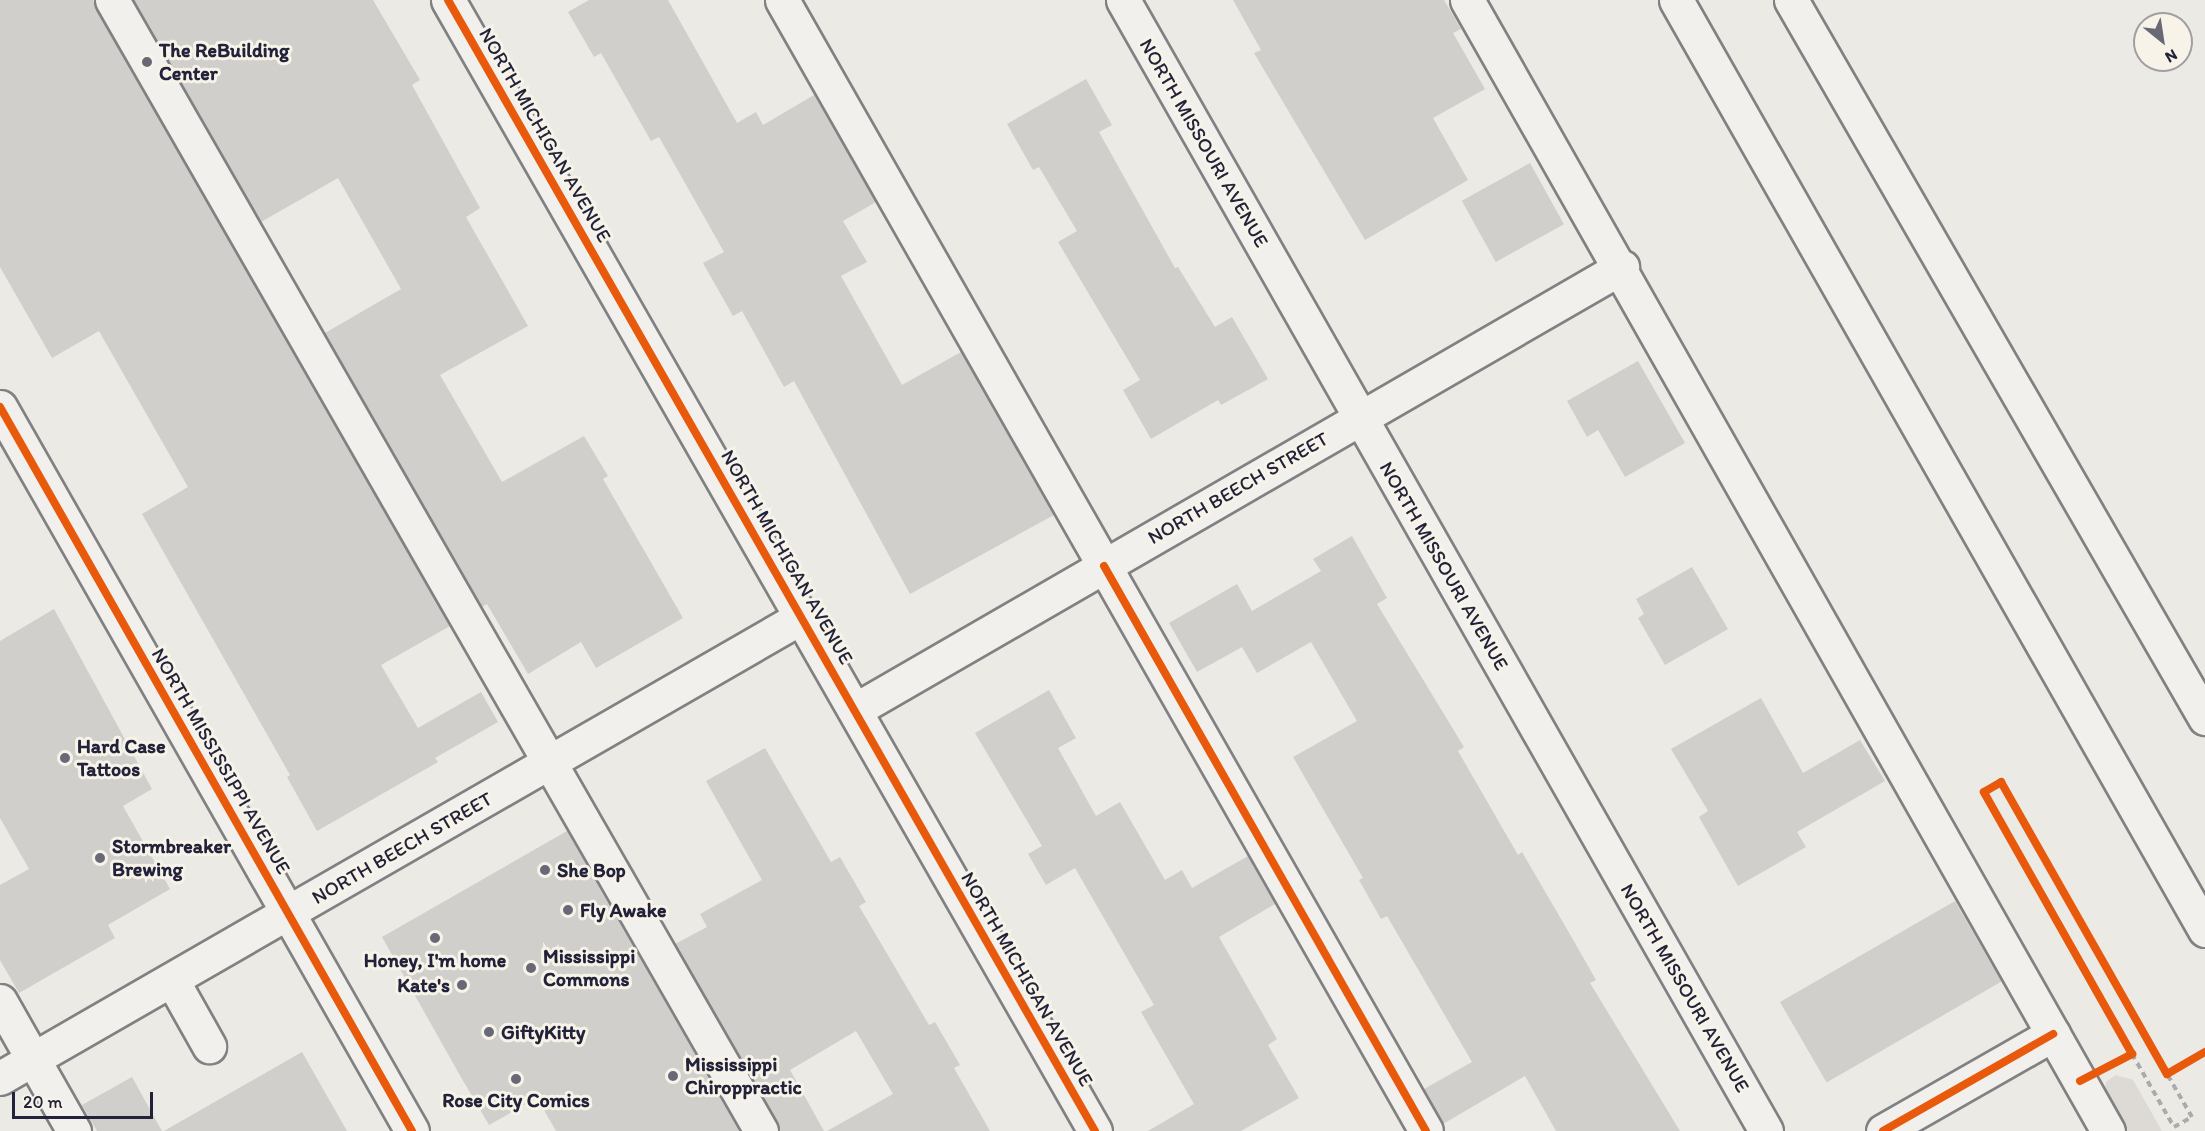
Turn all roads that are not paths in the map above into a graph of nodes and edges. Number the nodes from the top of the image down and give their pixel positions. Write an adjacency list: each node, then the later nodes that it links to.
1 (112, 0): 15 (main road)
2 (448, 0): 12 (main road, NORTH MICHIGAN AVENUE)
3 (782, 0): 11 (main road)
4 (1122, 0): 10 (main road, NORTH MISSOURI AVENUE)
5 (1467, 0): 8 (main road)
6 (1676, 0): 17 (main road)
7 (1791, 0): 14 (main road)
8 (1622, 267): 10 (main road, NORTH BEECH STREET); 20 (main road)
9 (0, 407): 16 (main road, NORTH MISSISSIPPI AVENUE)
10 (1360, 418): 11 (main road, NORTH BEECH STREET); 29 (main road, NORTH MISSOURI AVENUE)
11 (1104, 566): 13 (main road, NORTH BEECH STREET); 28 (main road)
12 (803, 616): 13 (main road, NORTH MICHIGAN AVENUE); 15 (main road, NORTH BEECH STREET)
13 (855, 710): 27 (main road, NORTH MICHIGAN AVENUE)
14 (2205, 718)
15 (550, 762): 16 (main road, NORTH BEECH STREET); 26 (main road)
16 (288, 914): 18 (main road, NORTH BEECH STREET); 25 (main road, NORTH MISSISSIPPI AVENUE)
17 (2205, 930)
18 (172, 980): 21 (main road); 22 (main road, NORTH BEECH STREET)
19 (0, 1001): 22 (main road)
20 (2053, 1034): 30 (main road); 31 (main road)
21 (209, 1046)
22 (33, 1059): 23 (main road, NORTH BEECH STREET); 24 (main road)
23 (0, 1078)
24 (74, 1131)
25 (412, 1131)
26 (761, 1131)
27 (1095, 1131)
28 (1426, 1131)
29 (1766, 1131)
30 (1883, 1131)
31 (2108, 1131)

